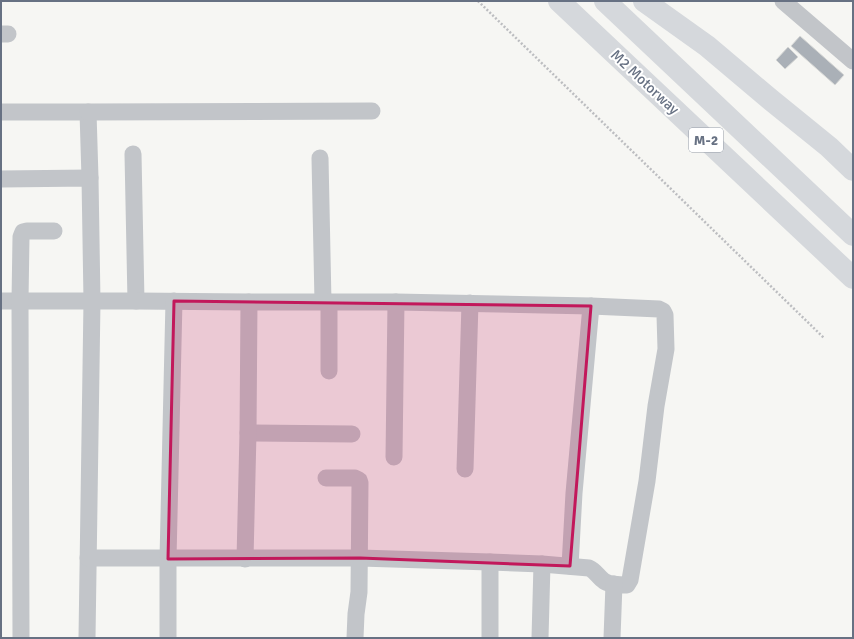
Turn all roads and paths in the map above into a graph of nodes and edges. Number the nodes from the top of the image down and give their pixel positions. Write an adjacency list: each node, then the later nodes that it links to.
1 (478, 1): 28 (path)
2 (559, 1): 17 (highway, M2 Motorway / M-2)
3 (605, 1): 16 (highway, M2 Motorway / M-2)
4 (644, 1): 12 (highway)
5 (783, 1): 6 (street)
6 (853, 61)
7 (372, 111): 9 (street)
8 (1, 112): 9 (street)
9 (88, 112): 13 (street)
10 (133, 154): 21 (street)
11 (320, 158): 24 (street)
12 (853, 170)
13 (90, 178): 14 (street); 20 (street)
14 (1, 179)
15 (54, 231): 19 (street)
16 (853, 235)
17 (853, 278)
18 (1, 301): 19 (street)
19 (20, 301): 20 (street); 43 (street)
20 (92, 301): 21 (street); 35 (street)
21 (136, 301): 22 (street)
22 (174, 301): 23 (street); 36 (street)
23 (249, 302): 24 (street); 30 (street)
24 (326, 302): 25 (street); 29 (street)
25 (396, 302): 26 (street); 32 (street)
26 (470, 303): 27 (street); 33 (street)
27 (591, 306): 41 (street); 42 (street)
28 (824, 338)
29 (329, 371)
30 (248, 433): 31 (street); 37 (street)
31 (352, 434)
32 (394, 457)
33 (465, 469)
34 (326, 478): 38 (street)
35 (88, 558): 36 (street); 44 (street)
36 (168, 558): 37 (street); 45 (street)
37 (245, 558): 38 (street)
38 (360, 558): 39 (street); 46 (street)
39 (490, 562): 40 (street); 47 (street)
40 (542, 564): 41 (street); 48 (street)
41 (570, 566): 42 (street)
42 (614, 584): 49 (street)
43 (21, 638)
44 (87, 638)
45 (168, 638)
46 (355, 638)
47 (490, 638)
48 (540, 638)
49 (612, 638)

